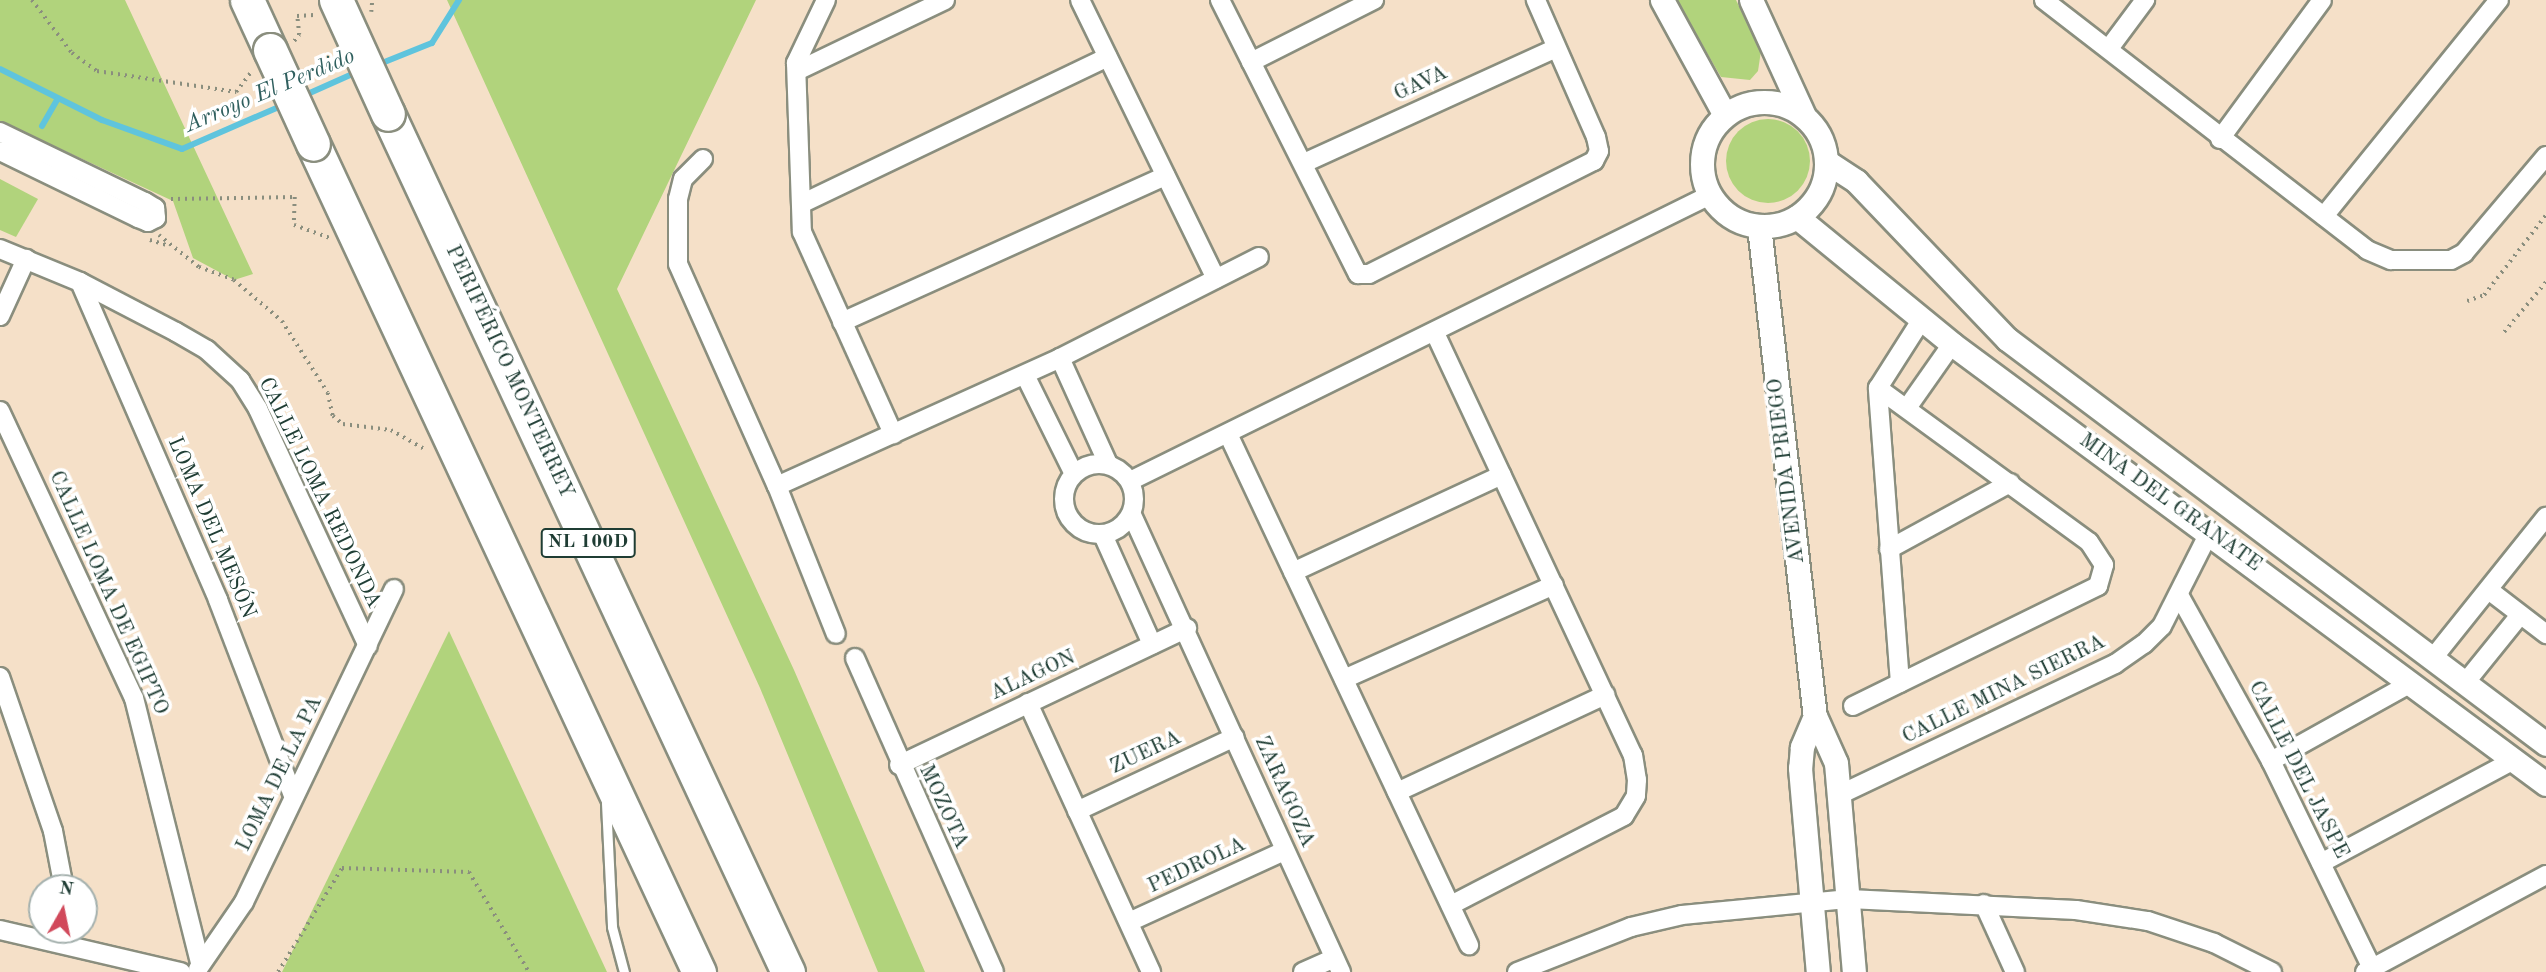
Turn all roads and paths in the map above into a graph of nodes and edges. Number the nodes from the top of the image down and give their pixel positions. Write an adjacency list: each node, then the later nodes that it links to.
1 (32, 0): 19 (path)
2 (247, 0): 19 (highway, NL 100D)
3 (372, 0): 16 (path)
4 (826, 0): 22 (street)
5 (945, 0): 22 (street)
6 (1080, 0): 20 (street)
7 (1220, 0): 21 (street)
8 (1374, 0): 21 (street)
9 (1536, 0): 18 (street)
10 (1662, 0): 23 (street)
11 (1751, 0): 24 (street)
12 (2044, 0): 17 (street)
13 (2145, 0): 17 (street)
14 (2322, 0): 26 (street)
15 (2499, 0): 37 (street)
16 (341, 10): 19 (path); 131 (highway, PERIFÉRICO MONTERREY / NL 100D, bridge)
17 (2110, 47): 26 (street)
18 (1556, 48): 31 (street, GAVA); 31 (street)
19 (272, 53): 103 (highway, NL 100D, bridge)
20 (1108, 57): 32 (street); 35 (street)
21 (1251, 62): 31 (street)
22 (797, 71): 35 (street)
23 (1725, 115): 24 (street); 33 (street)
24 (1804, 116): 30 (street)
25 (0, 132): 34 (street)
26 (2220, 139): 37 (street)
27 (0, 151): 39 (street)
28 (2546, 156): 37 (street)
29 (703, 159): 68 (street)
30 (1827, 162): 38 (street); 71 (street)
31 (1304, 163)
32 (1166, 176): 45 (street); 51 (street)
33 (1710, 195): 40 (street); 53 (street)
34 (145, 202): 39 (street); 41 (path)
35 (801, 204): 51 (street)
36 (2546, 215): 48 (path)
37 (2324, 216)
38 (1797, 217): 40 (street); 50 (street, MINA DEL GRANATE)
39 (148, 222): 62 (path)
40 (1759, 226): 97 (street, AVENIDA PRIEGO)
41 (339, 237)
42 (0, 248): 44 (street, CALLE LOMA REDONDA)
43 (1259, 257): 45 (street)
44 (26, 259): 46 (street, CALLE LOMA REDONDA); 49 (street)
45 (1216, 279): 55 (street)
46 (80, 282): 86 (street, CALLE LOMA REDONDA); 106 (street, LOMA DEL MESÓN)
47 (2546, 282): 52 (path)
48 (2467, 301)
49 (0, 316)
50 (1922, 319): 54 (street, MINA DEL GRANATE); 57 (street)
51 (842, 322): 60 (street)
52 (2504, 332)
53 (1436, 333): 61 (street); 65 (street)
54 (1952, 344): 58 (street); 72 (street, MINA DEL GRANATE)
55 (1060, 358): 56 (street); 63 (street)
56 (1025, 374): 60 (street); 64 (street)
57 (1878, 388): 58 (street); 74 (street)
58 (1907, 408): 67 (street)
59 (0, 411): 123 (street, CALLE LOMA DE EGIPTO)
60 (893, 434): 68 (street)
61 (1229, 436): 66 (street); 76 (street)
62 (432, 455)
63 (1108, 464): 64 (street); 66 (street)
64 (1073, 474): 73 (street)
65 (1502, 475): 76 (street); 77 (street)
66 (1130, 481): 69 (street)
67 (2010, 483): 74 (street); 91 (street)
68 (777, 486): 83 (street)
69 (1132, 515): 73 (street); 82 (street, ZARAGOZA)
70 (2546, 517): 79 (street)
71 (2262, 529): 75 (street); 88 (street)
72 (2210, 530): 75 (street, MINA DEL GRANATE); 80 (street, CALLE MINA SIERRA)
73 (1103, 534): 85 (street)
74 (1889, 549): 91 (street)
75 (2244, 557): 92 (street, MINA DEL GRANATE)
76 (1293, 572): 90 (street)
77 (1554, 585): 90 (street); 94 (street)
78 (394, 589): 86 (street, LOMA DE LA PA)
79 (2490, 591): 81 (street); 88 (street)
80 (2179, 595): 101 (street, CALLE DEL JASPE); 107 (street, CALLE MINA SIERRA)
81 (2520, 615): 84 (street); 93 (street)
82 (1187, 628): 85 (street, ALAGON); 98 (street, ZARAGOZA)
83 (836, 634)
84 (2546, 634)
85 (1152, 644): 95 (street, ALAGON)
86 (368, 646): 106 (street, LOMA DE LA PA)
87 (855, 658): 102 (street, MOZOTA)
88 (2433, 659): 93 (street)
89 (0, 677): 111 (street)
90 (1344, 679): 105 (street)
91 (1900, 683): 96 (street)
92 (2411, 683): 100 (street, MINA DEL GRANATE); 101 (street)
93 (2465, 683): 99 (street)
94 (1605, 695): 105 (street); 116 (street)
95 (1028, 703): 102 (street, ALAGON); 108 (street)
96 (1853, 706)
97 (1815, 716): 107 (street, AVENIDA PRIEGO); 114 (street, AVENIDA PRIEGO)
98 (1235, 737): 108 (street, ZUERA); 109 (street, ZARAGOZA)
99 (2546, 744)
100 (2514, 760): 104 (street, MINA DEL GRANATE); 110 (street)
101 (2271, 761): 110 (street, CALLE DEL JASPE)
102 (899, 765): 132 (street, MOZOTA)
103 (605, 770): 129 (lane); 130 (highway, NL 100D)
104 (2546, 784)
105 (1397, 792): 116 (street)
106 (293, 795): 123 (street, LOMA DE LA PA)
107 (1839, 795): 113 (street, AVENIDA PRIEGO)
108 (1077, 811): 117 (street)
109 (1284, 851): 117 (street, PEDROLA); 122 (street, ZARAGOZA)
110 (2321, 863): 125 (street, CALLE DEL JASPE)
111 (61, 874)
112 (2546, 875): 125 (street)
113 (1849, 899): 114 (street); 115 (street); 136 (street, AVENIDA PRIEGO)
114 (1813, 900): 124 (street); 135 (street, AVENIDA PRIEGO)
115 (1984, 904): 137 (street); 138 (street)
116 (1451, 905): 121 (street)
117 (1129, 922): 133 (street)
118 (0, 930): 119 (street)
119 (28, 933)
120 (93, 944): 126 (street)
121 (1469, 945)
122 (1338, 965): 134 (street)
123 (199, 967)
124 (1524, 970)
125 (2368, 970)
126 (181, 972)
127 (278, 972): 128 (path)
128 (529, 972)
129 (624, 972)
130 (699, 972)
131 (788, 972)
132 (994, 972)
133 (1151, 972)
134 (1303, 972)
135 (1818, 972)
136 (1854, 972)
137 (2015, 972)
138 (2272, 972)

